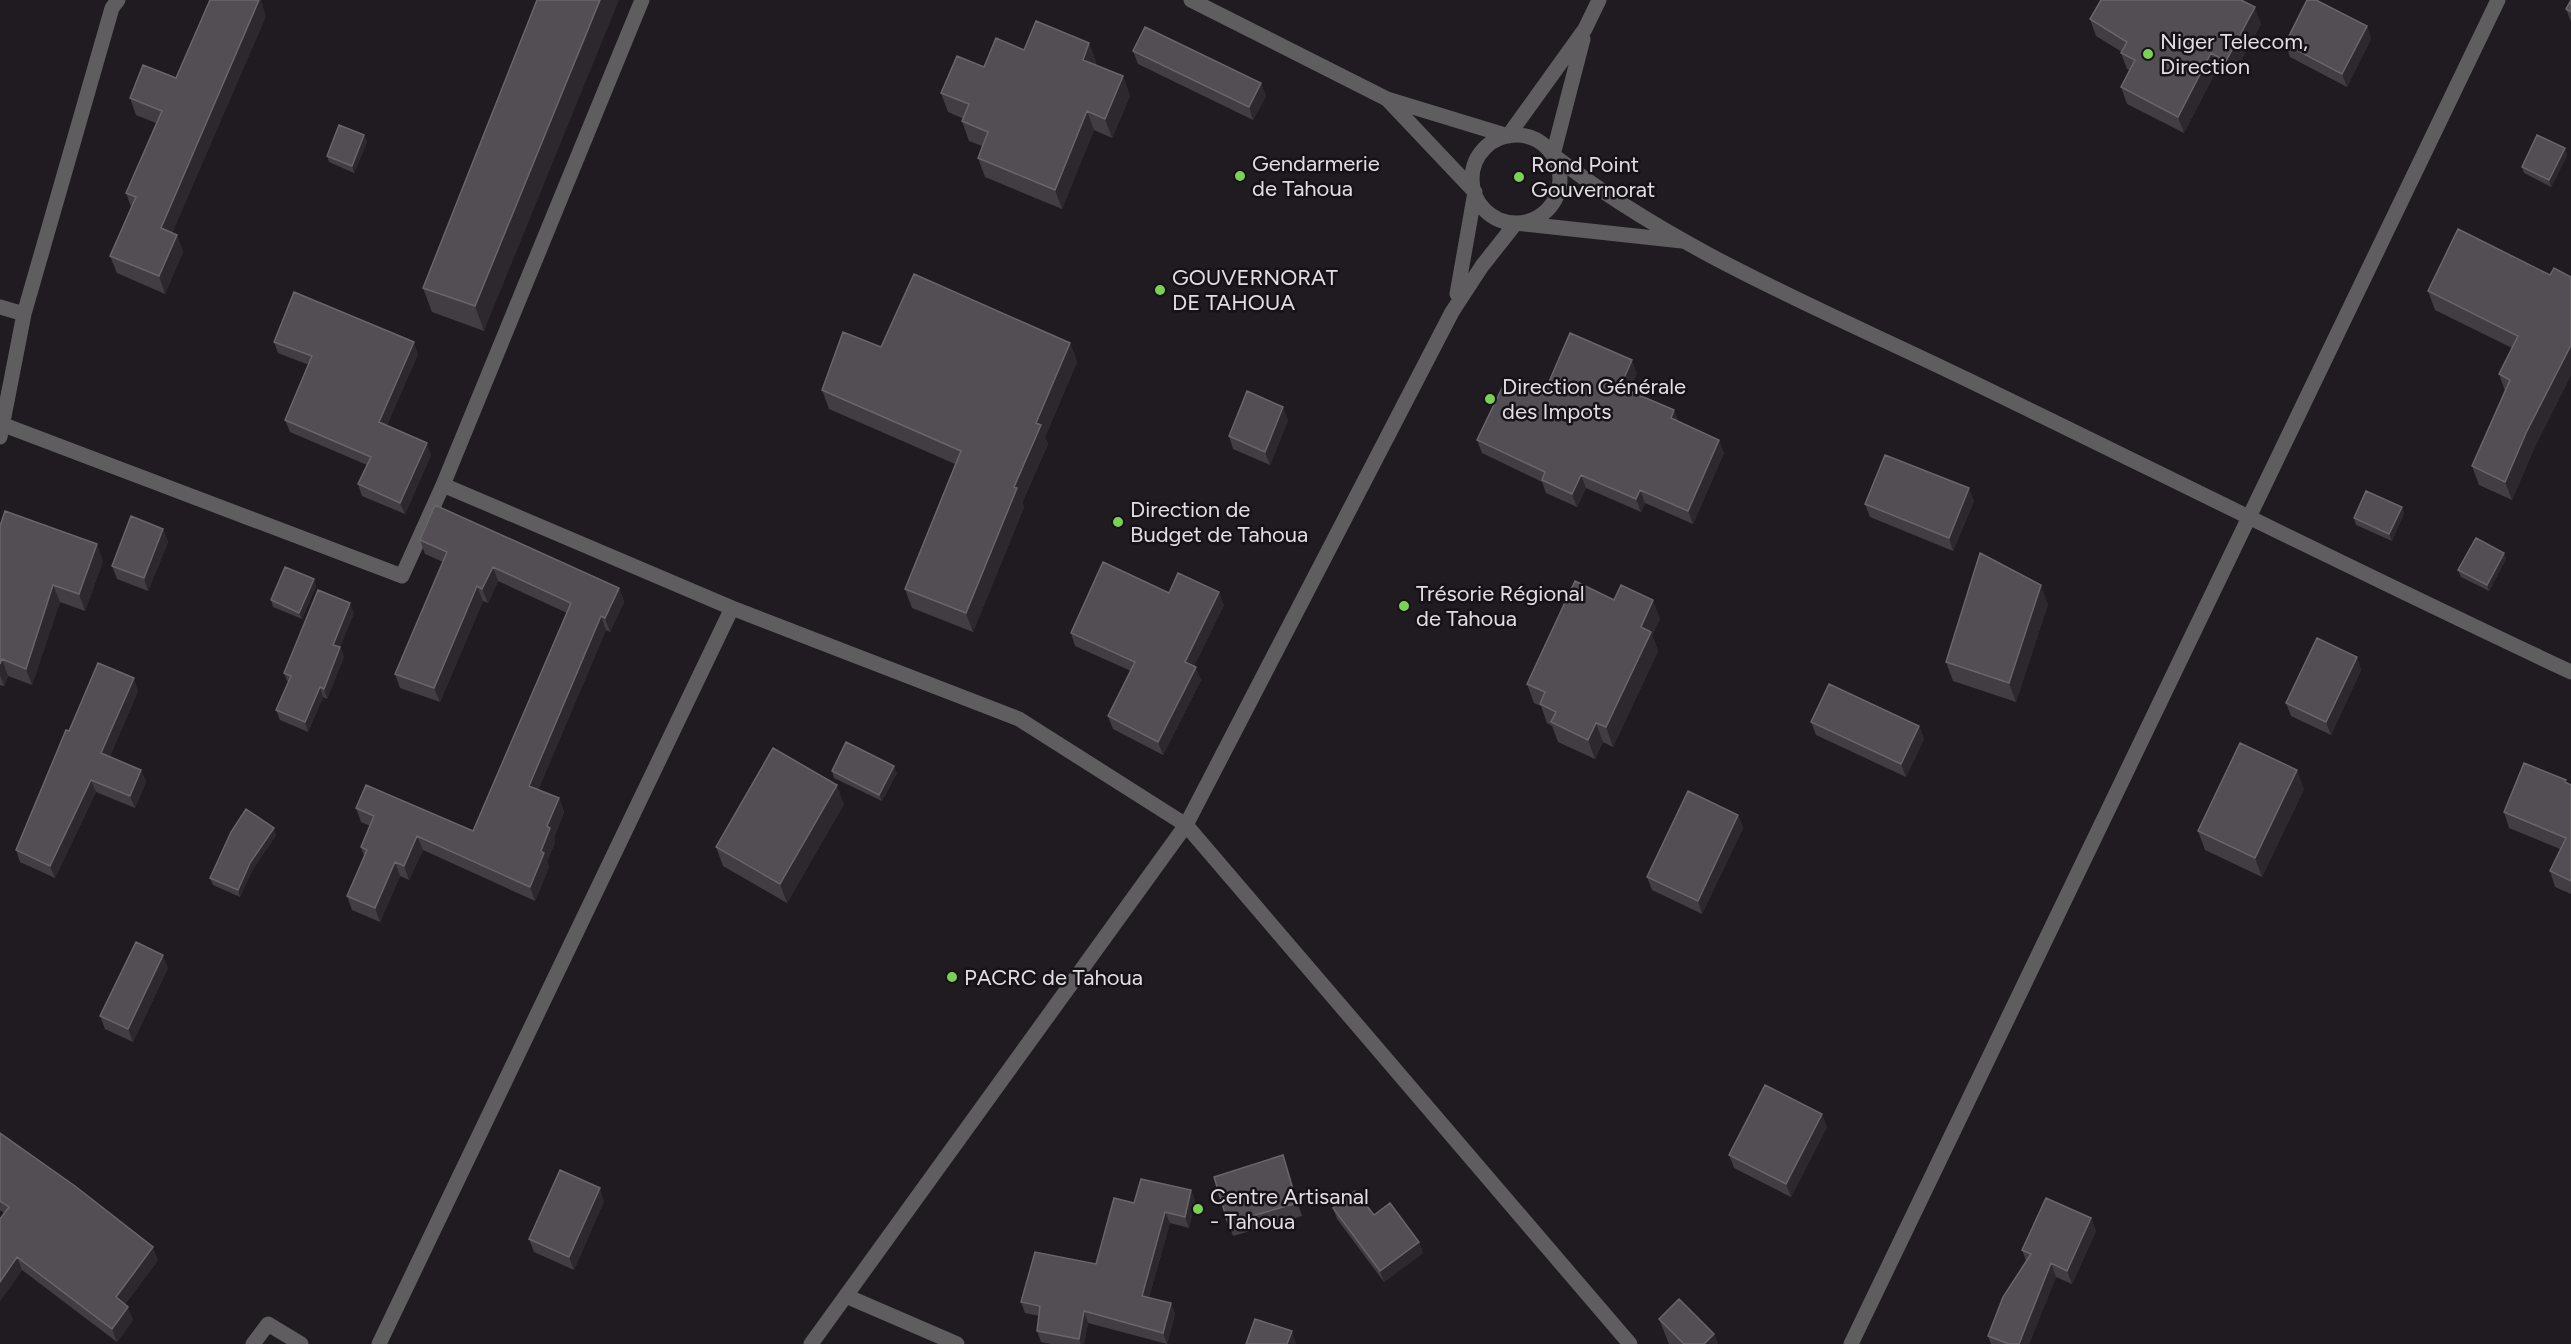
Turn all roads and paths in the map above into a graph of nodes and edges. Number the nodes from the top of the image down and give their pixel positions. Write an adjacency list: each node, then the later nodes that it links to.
1 (117, 0): 15 (street)
2 (642, 0): 17 (street)
3 (1191, 0): 7 (street)
4 (1599, 0): 6 (street)
5 (2498, 0): 18 (street)
6 (1585, 29): 8 (street); 9 (street)
7 (1387, 99): 8 (street); 10 (street)
8 (1508, 136): 9 (street); 10 (street)
9 (1553, 155): 11 (street); 12 (street)
10 (1475, 192): 11 (street); 14 (street)
11 (1516, 223): 12 (street); 14 (street)
12 (1683, 241): 18 (street)
13 (0, 307): 15 (street)
14 (1452, 312): 21 (street)
15 (24, 314): 16 (street)
16 (2, 431): 17 (street)
17 (443, 485): 19 (street)
18 (2249, 516): 20 (street); 29 (street)
19 (732, 608): 21 (street); 26 (street)
20 (2571, 672)
21 (1186, 825): 22 (street); 23 (street)
22 (846, 1296): 27 (street); 28 (street)
23 (1628, 1343)
24 (253, 1344): 25 (street)
25 (302, 1344)
26 (379, 1344)
27 (811, 1344)
28 (957, 1344)
29 (1851, 1344)

